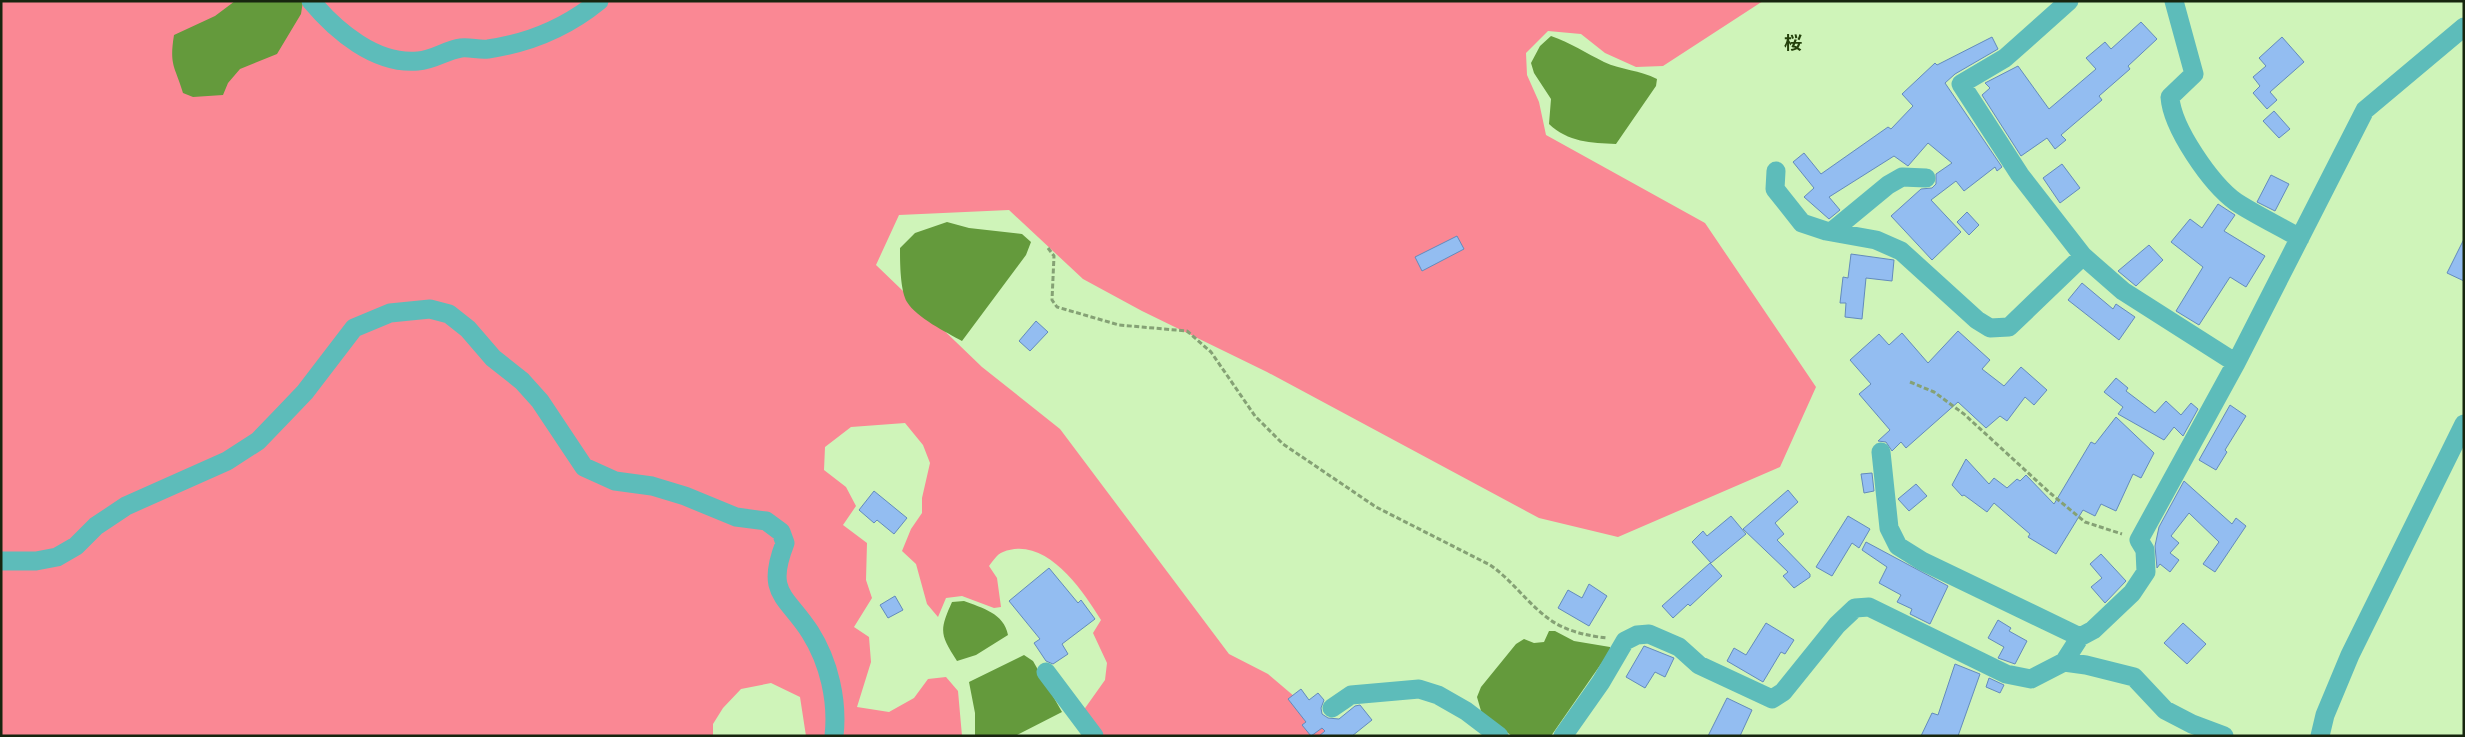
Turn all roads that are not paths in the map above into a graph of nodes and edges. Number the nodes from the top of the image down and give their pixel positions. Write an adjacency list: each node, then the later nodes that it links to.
1 (311, 1): 2 (street)
2 (599, 1)
3 (2069, 1): 10 (street)
4 (2174, 1): 9 (street)
5 (2464, 27): 9 (street)
6 (1776, 171): 8 (street)
7 (1926, 178): 8 (street)
8 (1831, 232): 10 (street)
9 (2300, 238): 11 (street)
10 (2083, 256): 11 (street)
11 (2236, 363): 15 (street)
12 (2464, 424): 24 (street)
13 (1881, 452): 15 (street)
14 (1, 561): 19 (street)
15 (2080, 637): 16 (street)
16 (2064, 662): 22 (street); 23 (street)
17 (1046, 672): 20 (street)
18 (1332, 708): 21 (street)
19 (834, 736)
20 (1094, 736)
21 (1500, 736)
22 (1563, 736)
23 (2224, 736)
24 (2320, 736)

